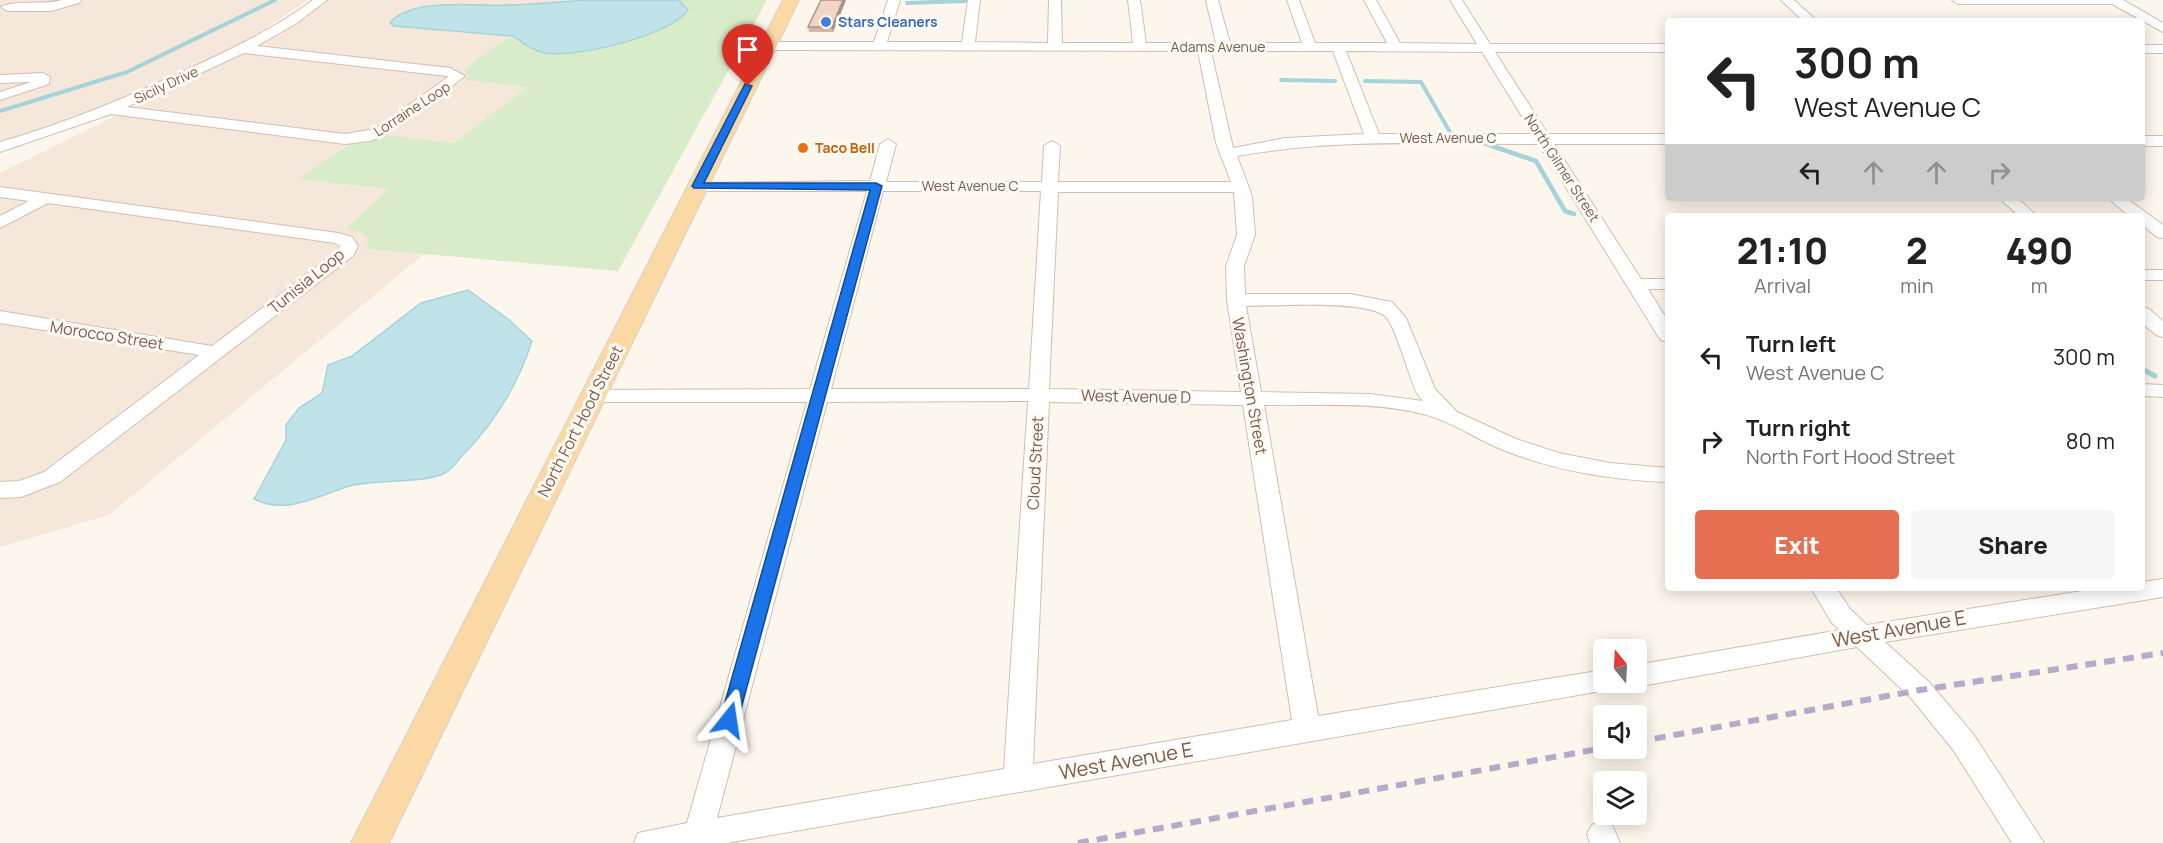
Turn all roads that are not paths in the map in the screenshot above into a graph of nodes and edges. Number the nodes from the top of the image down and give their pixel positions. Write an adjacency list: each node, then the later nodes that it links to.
1 (29, 0): 16 (street)
2 (75, 0): 16 (street)
3 (321, 0): 34 (street, Sicily Drive)
4 (791, 0): 23 (main road, North Fort Hood Street)
5 (894, 0): 24 (street)
6 (974, 0): 25 (street)
7 (1055, 0): 26 (street)
8 (1134, 0): 27 (street)
9 (1212, 0): 28 (street, Washington Street)
10 (1293, 0): 29 (street)
11 (1370, 0): 31 (street)
12 (1456, 0): 32 (street, North Gilmer Street)
13 (1786, 0): 19 (street)
14 (1958, 0): 15 (street)
15 (2114, 0): 17 (street)
16 (3, 7)
17 (2134, 12): 18 (street); 21 (street)
18 (2163, 12)
19 (1807, 18)
20 (2145, 18): 22 (street)
21 (2145, 18)
22 (2163, 28)
23 (768, 46): 24 (street, Adams Avenue); 49 (main road, North Fort Hood Street)
24 (879, 46): 25 (street, Adams Avenue)
25 (968, 46): 26 (street, Adams Avenue)
26 (1055, 46): 27 (street, Adams Avenue)
27 (1140, 46): 28 (street, Adams Avenue)
28 (1214, 47): 29 (street, Adams Avenue); 48 (street, Washington Street)
29 (1310, 47): 30 (street, Adams Avenue)
30 (1338, 47): 31 (street, Adams Avenue); 40 (street)
31 (1396, 48): 32 (street, Adams Avenue)
32 (1485, 48): 33 (street, Adams Avenue); 41 (street, North Gilmer Street)
33 (1665, 48)
34 (244, 49): 39 (street, Sicily Drive); 39 (street, Lorraine Loop)
35 (2145, 49): 36 (street)
36 (2163, 49)
37 (0, 79): 38 (street)
38 (0, 96)
39 (112, 110): 47 (street, Sicily Drive)
40 (1373, 138): 41 (street, West Avenue C); 48 (street, West Avenue C)
41 (1543, 139): 42 (street, West Avenue C); 64 (street, North Gilmer Street)
42 (1665, 139)
43 (2145, 141): 44 (street)
44 (2163, 141)
45 (888, 144): 50 (street)
46 (1053, 146): 51 (street, Cloud Street)
47 (0, 147)
48 (1229, 153): 52 (street, Washington Street)
49 (697, 186): 50 (street, West Avenue C); 75 (main road, North Fort Hood Street)
50 (876, 186): 51 (street, West Avenue C); 76 (street)
51 (1049, 187): 52 (street, West Avenue C); 74 (street, Cloud Street)
52 (1242, 187): 66 (street, Washington Street)
53 (0, 192): 54 (street, Tunisia Loop)
54 (46, 198): 60 (street); 71 (street, Tunisia Loop)
55 (2011, 201): 57 (street)
56 (2120, 201): 58 (street)
57 (2025, 213)
58 (2136, 213)
59 (2145, 220): 61 (street)
60 (0, 223)
61 (2163, 233)
62 (2145, 274): 63 (street)
63 (2163, 274)
64 (1636, 284): 65 (street); 69 (street, North Gilmer Street)
65 (1665, 285)
66 (1236, 300): 77 (street, Washington Street); 78 (street)
67 (2145, 316): 70 (street)
68 (0, 317): 71 (street, Morocco Street)
69 (1665, 331)
70 (2163, 331)
71 (215, 352): 80 (street, Tunisia Loop)
72 (2145, 390): 73 (street)
73 (2163, 391)
74 (1038, 395): 76 (street, West Avenue D); 77 (street, West Avenue D); 89 (street, Cloud Street)
75 (592, 396): 76 (street, West Avenue D); 91 (main road, North Fort Hood Street)
76 (818, 396): 90 (street)
77 (1253, 398): 78 (street, West Avenue D); 88 (street, Washington Street)
78 (1455, 419): 79 (street, West Avenue D)
79 (1665, 475)
80 (0, 490)
81 (2163, 588): 84 (street, West Avenue E)
82 (1825, 591): 85 (street)
83 (2144, 591): 85 (street, West Avenue E)
84 (2145, 591)
85 (1861, 636): 86 (street, West Avenue E); 93 (street)
86 (1647, 674)
87 (1593, 683): 88 (street, West Avenue E)
88 (1307, 729): 89 (street, West Avenue E)
89 (1017, 780): 90 (street, West Avenue E)
90 (698, 835): 92 (street, West Avenue E)
91 (370, 843)
92 (649, 843)
93 (2029, 843)

